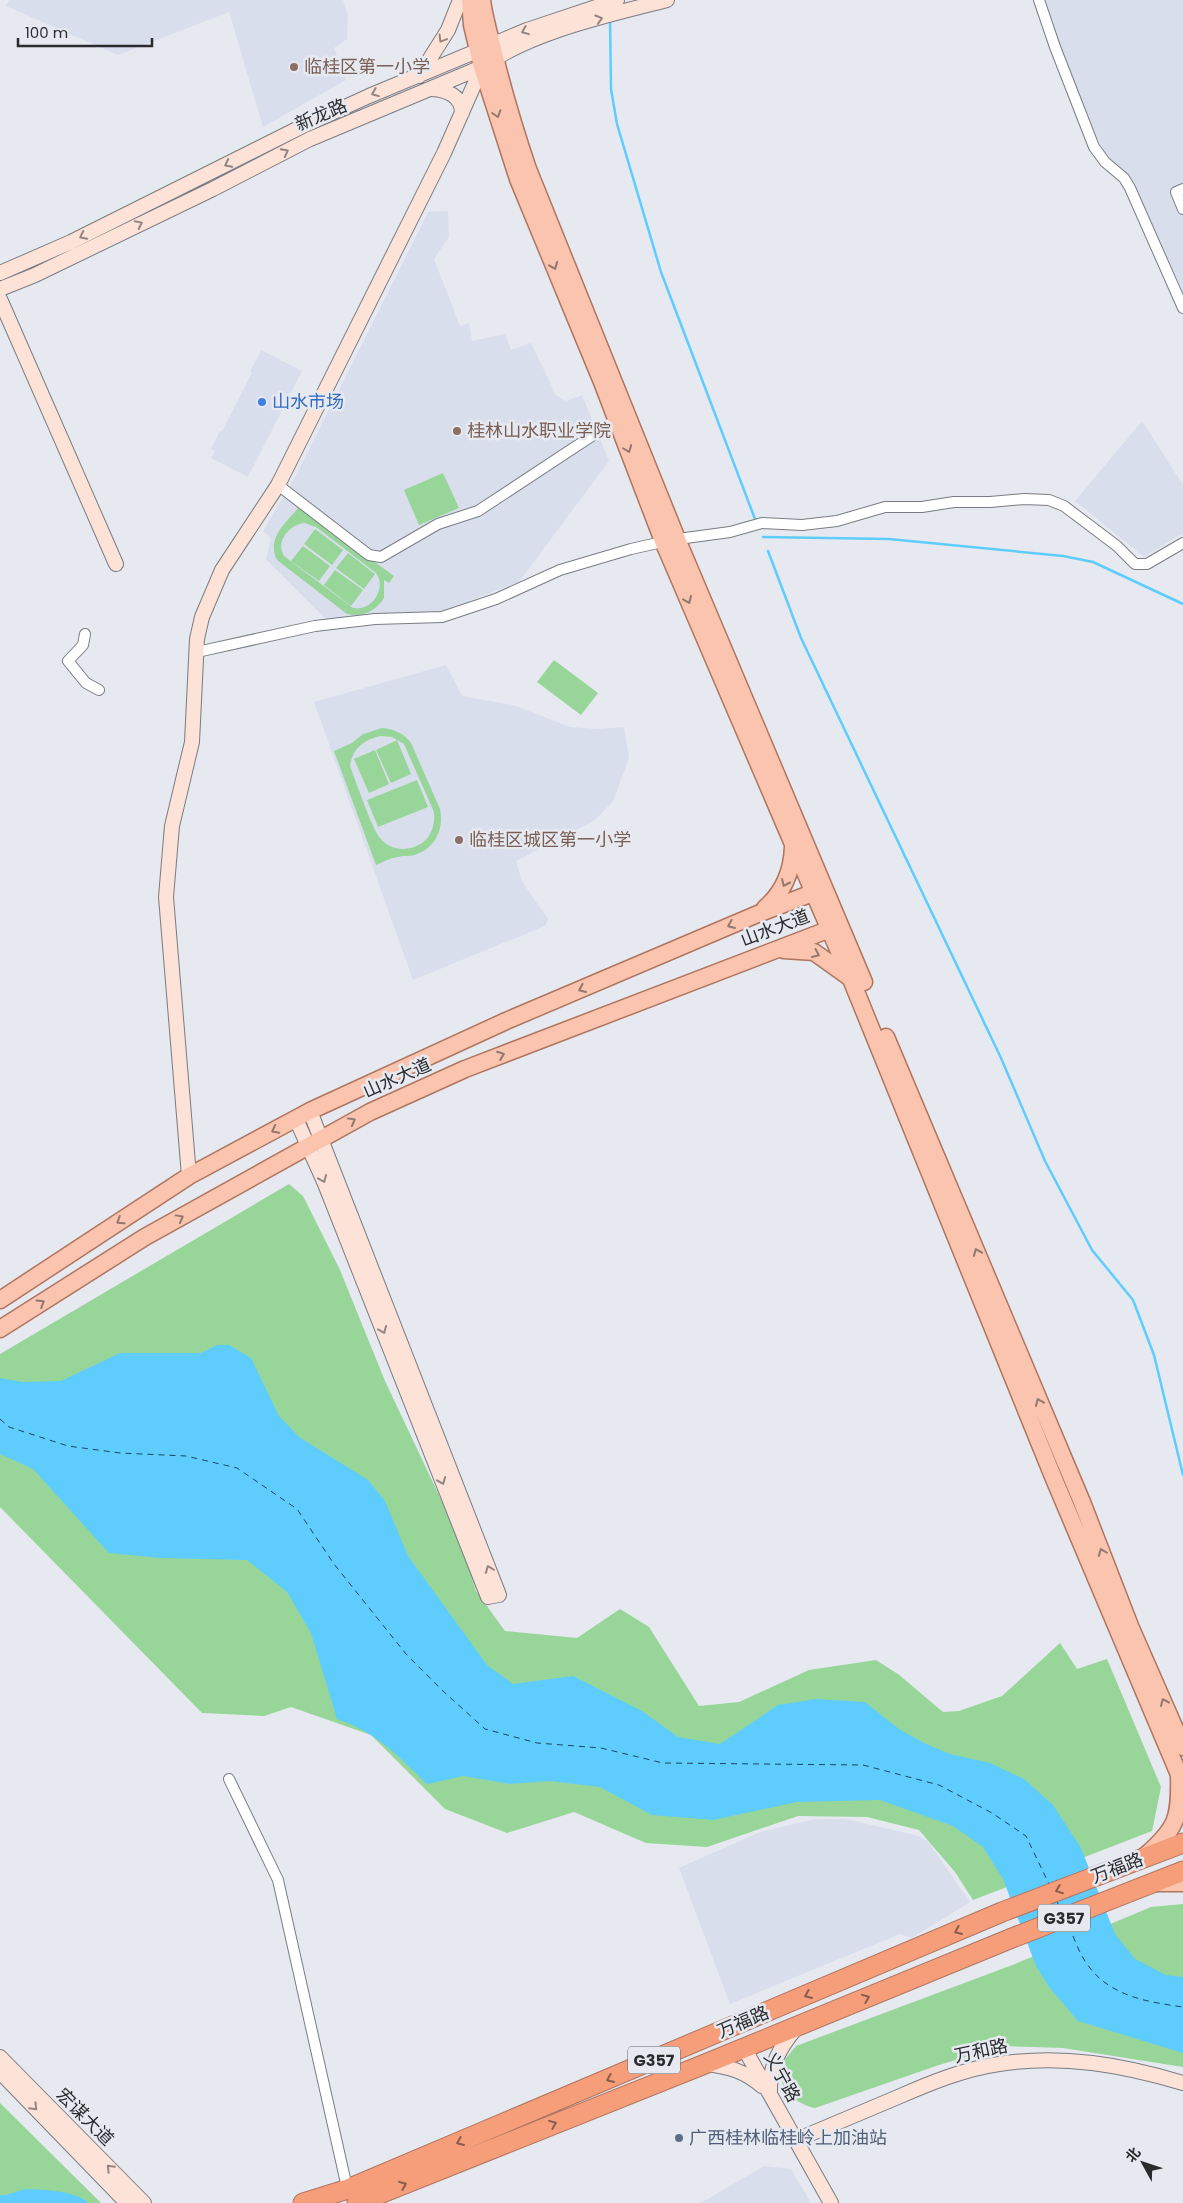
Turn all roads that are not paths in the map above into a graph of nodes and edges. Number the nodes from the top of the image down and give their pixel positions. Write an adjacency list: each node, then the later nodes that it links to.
1 (460, 0): 8 (street, one-way to 8)
2 (470, 0): 7 (main road)
3 (482, 0): 7 (main road)
4 (667, 0): 6 (street, 新龙路)
5 (1039, 0): 16 (street)
6 (620, 6): 7 (street, 新龙路)
7 (487, 56): 8 (street, 新龙路); 9 (street, 新龙路); 10 (street); 17 (main road, one-way to 17); 19 (main road)
8 (418, 76): 13 (street, 新龙路, one-way to 13)
9 (432, 89): 10 (street); 14 (street, 新龙路, one-way to 9)
10 (462, 113): 18 (street)
11 (1183, 189): 12 (street)
12 (1183, 209)
13 (0, 273)
14 (0, 289)
15 (0, 299): 21 (street)
16 (1183, 308)
17 (616, 420): 18 (street); 19 (main road, one-way to 19)
18 (278, 485): 23 (street)
19 (670, 540): 20 (street); 23 (street); 25 (main road, one-way to 25); 26 (main road)
20 (1183, 543)
21 (116, 564)
22 (85, 634): 24 (street)
23 (196, 652): 33 (street)
24 (99, 690)
25 (793, 844): 26 (main road); 27 (main road, one-way to 27)
26 (819, 890): 27 (main road, 山水大道); 28 (main road)
27 (760, 913): 31 (main road, 山水大道, one-way to 31)
28 (835, 927): 29 (main road, 山水大道); 30 (main road); 36 (main road, one-way to 28)
29 (774, 950): 30 (main road, one-way to 30); 32 (main road, 山水大道, one-way to 29)
30 (850, 978): 38 (main road)
31 (303, 1115): 32 (street); 33 (main road, 山水大道, one-way to 33)
32 (315, 1143): 32 (street, one-way to 32); 35 (main road, 山水大道, one-way to 32)
33 (189, 1176): 34 (main road, 山水大道, one-way to 34)
34 (0, 1300)
35 (0, 1329)
36 (1183, 1747)
37 (229, 1779): 52 (street)
38 (1181, 1780): 40 (main road)
39 (1183, 1843): 40 (highway, 万福路 / G357)
40 (1141, 1859): 52 (highway, 万福路 / G357, one-way to 52)
41 (1183, 1871): 42 (highway, 万福路 / G357)
42 (1152, 1883): 43 (main road); 44 (highway, 万福路 / G357, one-way to 42)
43 (1183, 1883)
44 (798, 2026): 45 (highway, 万福路 / G357); 50 (street)
45 (744, 2048): 47 (highway, 万福路 / G357); 50 (street, 义宁路)
46 (0, 2057): 54 (street, 宏谋大道, one-way to 46)
47 (705, 2064): 50 (street); 52 (highway, 万福路 / G357, one-way to 47)
48 (0, 2072): 53 (street, 宏谋大道, one-way to 53)
49 (1183, 2083): 51 (street, 万和路)
50 (770, 2094): 51 (street, 义宁路)
51 (796, 2140): 56 (street, 义宁路)
52 (351, 2198): 55 (highway, 万福路 / G357)
53 (127, 2203)
54 (144, 2203)
55 (303, 2203)
56 (831, 2203)

